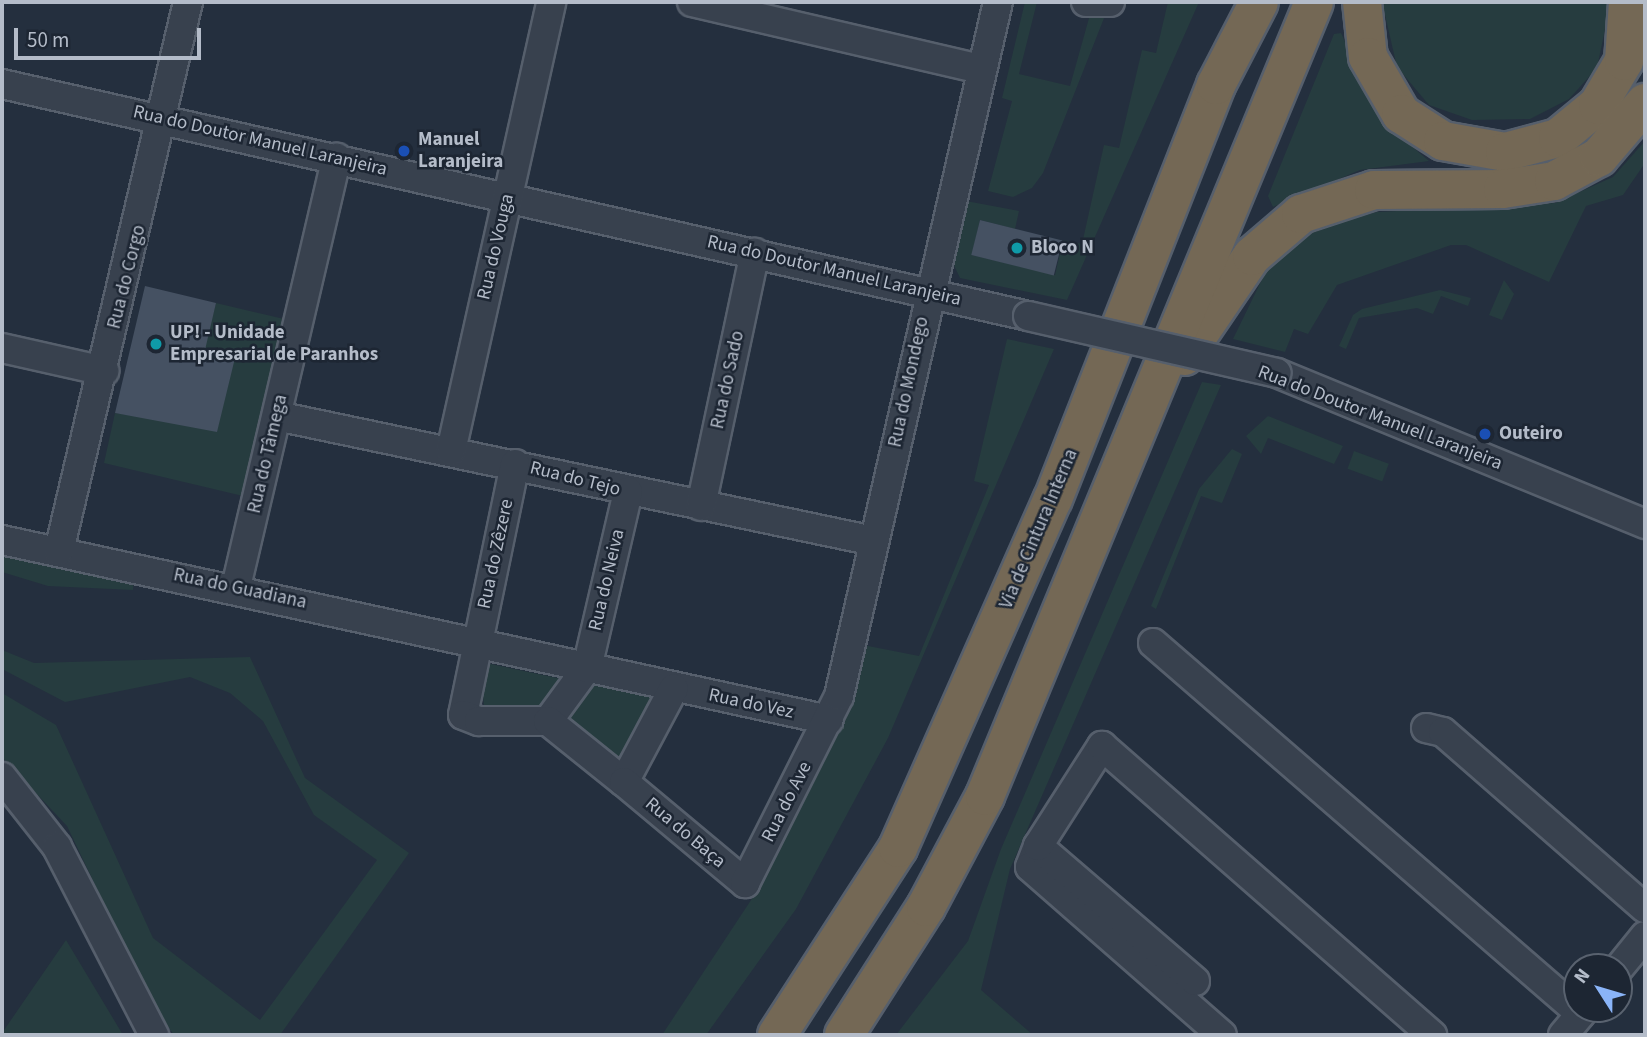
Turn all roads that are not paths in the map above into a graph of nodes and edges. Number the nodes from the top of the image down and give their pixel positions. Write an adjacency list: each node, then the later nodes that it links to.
1 (188, 2): 16 (street, Rua do Corgo)
2 (551, 2): 18 (street, Rua do Vouga)
3 (692, 2): 12 (street)
4 (998, 2): 12 (street, Rua do Mondego)
5 (1086, 2): 6 (street)
6 (1110, 2)
7 (1242, 2): 14 (highway)
8 (1259, 2): 14 (highway, Via de Cintura Interna)
9 (1314, 2): 23 (highway)
10 (1362, 2): 11 (highway)
11 (1628, 2)
12 (981, 69): 20 (street, Rua do Mondego)
13 (2, 84): 16 (street, Rua do Doutor Manuel Laranjeira)
14 (1216, 85): 51 (highway, Via de Cintura Interna)
15 (1645, 103): 23 (highway)
16 (162, 118): 17 (street, Rua do Doutor Manuel Laranjeira); 22 (street, Rua do Corgo)
17 (337, 158): 18 (street, Rua do Doutor Manuel Laranjeira); 24 (street, Rua do Tâmega)
18 (508, 196): 19 (street, Rua do Doutor Manuel Laranjeira); 25 (street, Rua do Vouga)
19 (755, 253): 20 (street, Rua do Doutor Manuel Laranjeira); 28 (street, Rua do Sado)
20 (929, 293): 29 (street, Rua do Doutor Manuel Laranjeira, bridge); 31 (street, Rua do Mondego)
21 (2, 348): 22 (street)
22 (104, 371): 32 (street, Rua do Corgo)
23 (1147, 414): 52 (highway)
24 (277, 416): 25 (street, Rua do Tejo); 33 (street, Rua do Tâmega)
25 (451, 451): 26 (street, Rua do Tejo)
26 (515, 464): 27 (street, Rua do Tejo); 34 (street, Rua do Zêzere)
27 (628, 492): 28 (street, Rua do Tejo); 36 (street, Rua do Neiva)
28 (701, 506): 31 (street, Rua do Tejo)
29 (1645, 524)
30 (2, 540): 32 (street, Rua do Guadiana)
31 (874, 541): 39 (street, Rua do Mondego)
32 (59, 551): 33 (street, Rua do Guadiana)
33 (236, 587): 34 (street, Rua do Guadiana)
34 (478, 643): 36 (street, Rua do Guadiana); 38 (street, Rua do Zêzere)
35 (1153, 643): 49 (street)
36 (587, 668): 37 (street, Rua do Vez); 38 (street)
37 (674, 688): 39 (street, Rua do Vez); 42 (street)
38 (548, 720): 42 (street, Rua do Baça)
39 (829, 720): 44 (street, Rua do Ave)
40 (1426, 728): 45 (street)
41 (2, 777): 50 (street)
42 (624, 782): 44 (street, Rua do Baça)
43 (1038, 846): 48 (street); 53 (street); 54 (street)
44 (746, 883)
45 (1645, 908)
46 (1645, 936): 47 (street)
47 (1631, 953)
48 (1195, 981)
49 (1563, 995)
50 (154, 1035)
51 (776, 1035)
52 (844, 1035)
53 (1222, 1035)
54 (1432, 1035)

